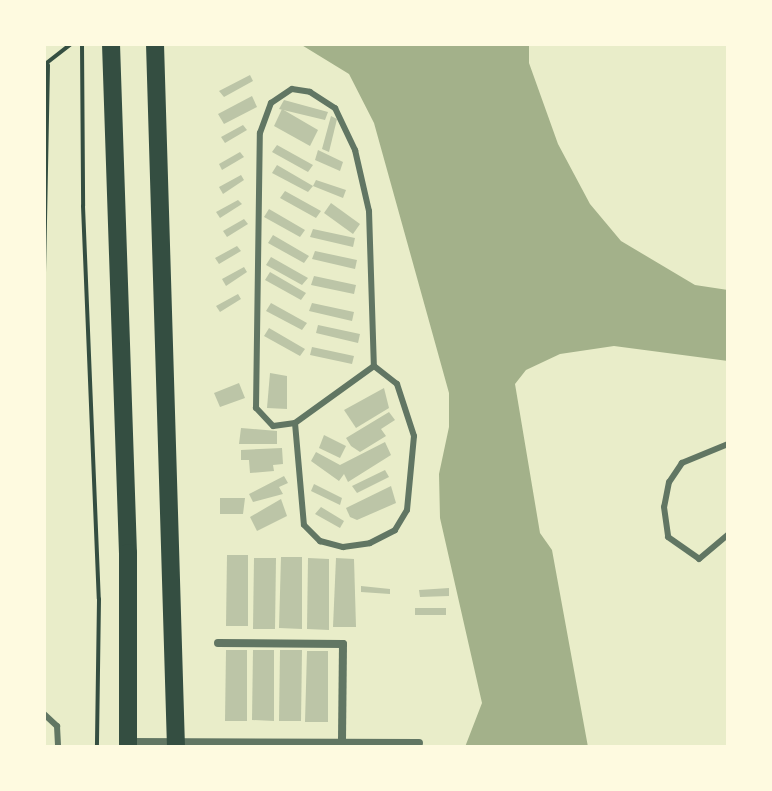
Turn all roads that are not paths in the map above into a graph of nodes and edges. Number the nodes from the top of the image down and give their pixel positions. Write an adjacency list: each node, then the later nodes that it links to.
1 (111, 44): 12 (highway)
2 (155, 44): 10 (highway)
3 (374, 366): 4 (lane); 4 (lane); 4 (lane)
4 (295, 423)
5 (728, 444): 6 (lane)
6 (728, 535)
7 (218, 643): 9 (street)
8 (44, 714): 13 (lane)
9 (342, 741): 10 (street); 11 (street)
10 (176, 743): 12 (street)
11 (419, 743)
12 (128, 744)
13 (58, 747)

